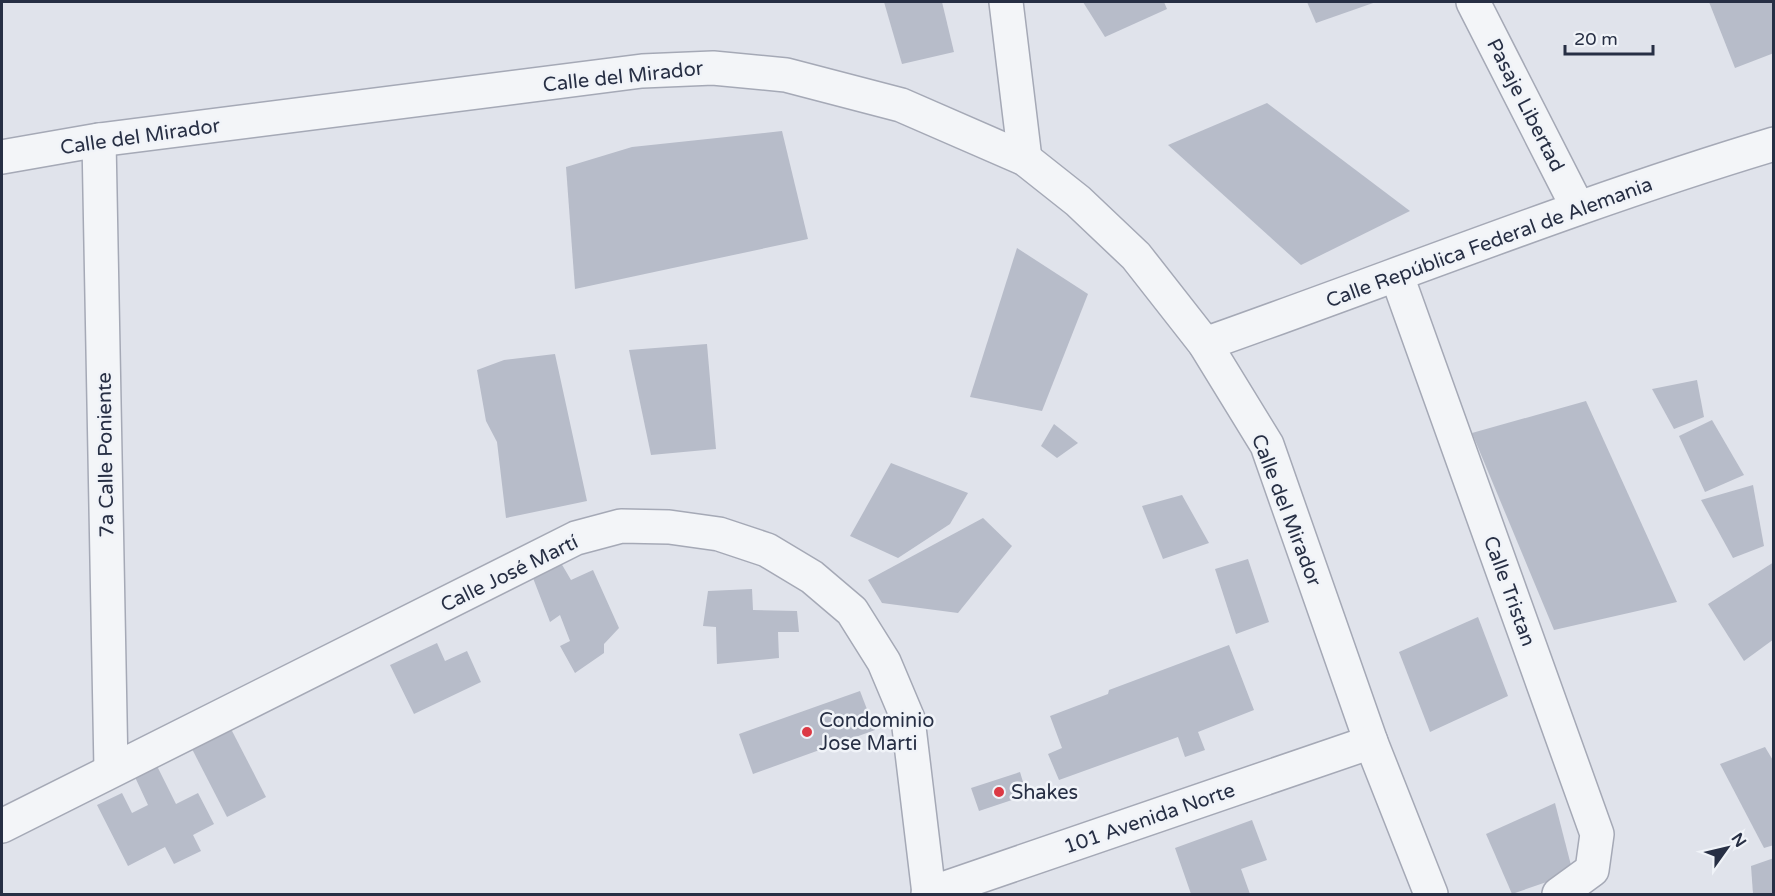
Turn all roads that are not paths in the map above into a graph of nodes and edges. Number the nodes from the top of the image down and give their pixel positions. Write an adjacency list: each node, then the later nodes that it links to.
1 (1006, 2): 6 (street)
2 (1473, 2): 7 (street, Pasaje Libertad)
3 (99, 140): 5 (street, Calle del Mirador); 6 (street, Calle del Mirador); 11 (street, 7a Calle Poniente)
4 (1771, 151): 7 (street, Calle República Federal de Alemania)
5 (2, 157)
6 (1025, 159): 9 (street, Calle del Mirador)
7 (1578, 208): 8 (street, Calle República Federal de Alemania)
8 (1397, 276): 9 (street, Calle República Federal de Alemania); 15 (street, Calle Tristan)
9 (1205, 344): 10 (street, Calle del Mirador)
10 (1371, 742): 13 (street, 101 Avenida Norte); 14 (street, Calle del Mirador)
11 (111, 770): 12 (street, Calle José Martí); 13 (street, Calle José Martí)
12 (2, 826)
13 (929, 894)
14 (1431, 894)
15 (1559, 894)

